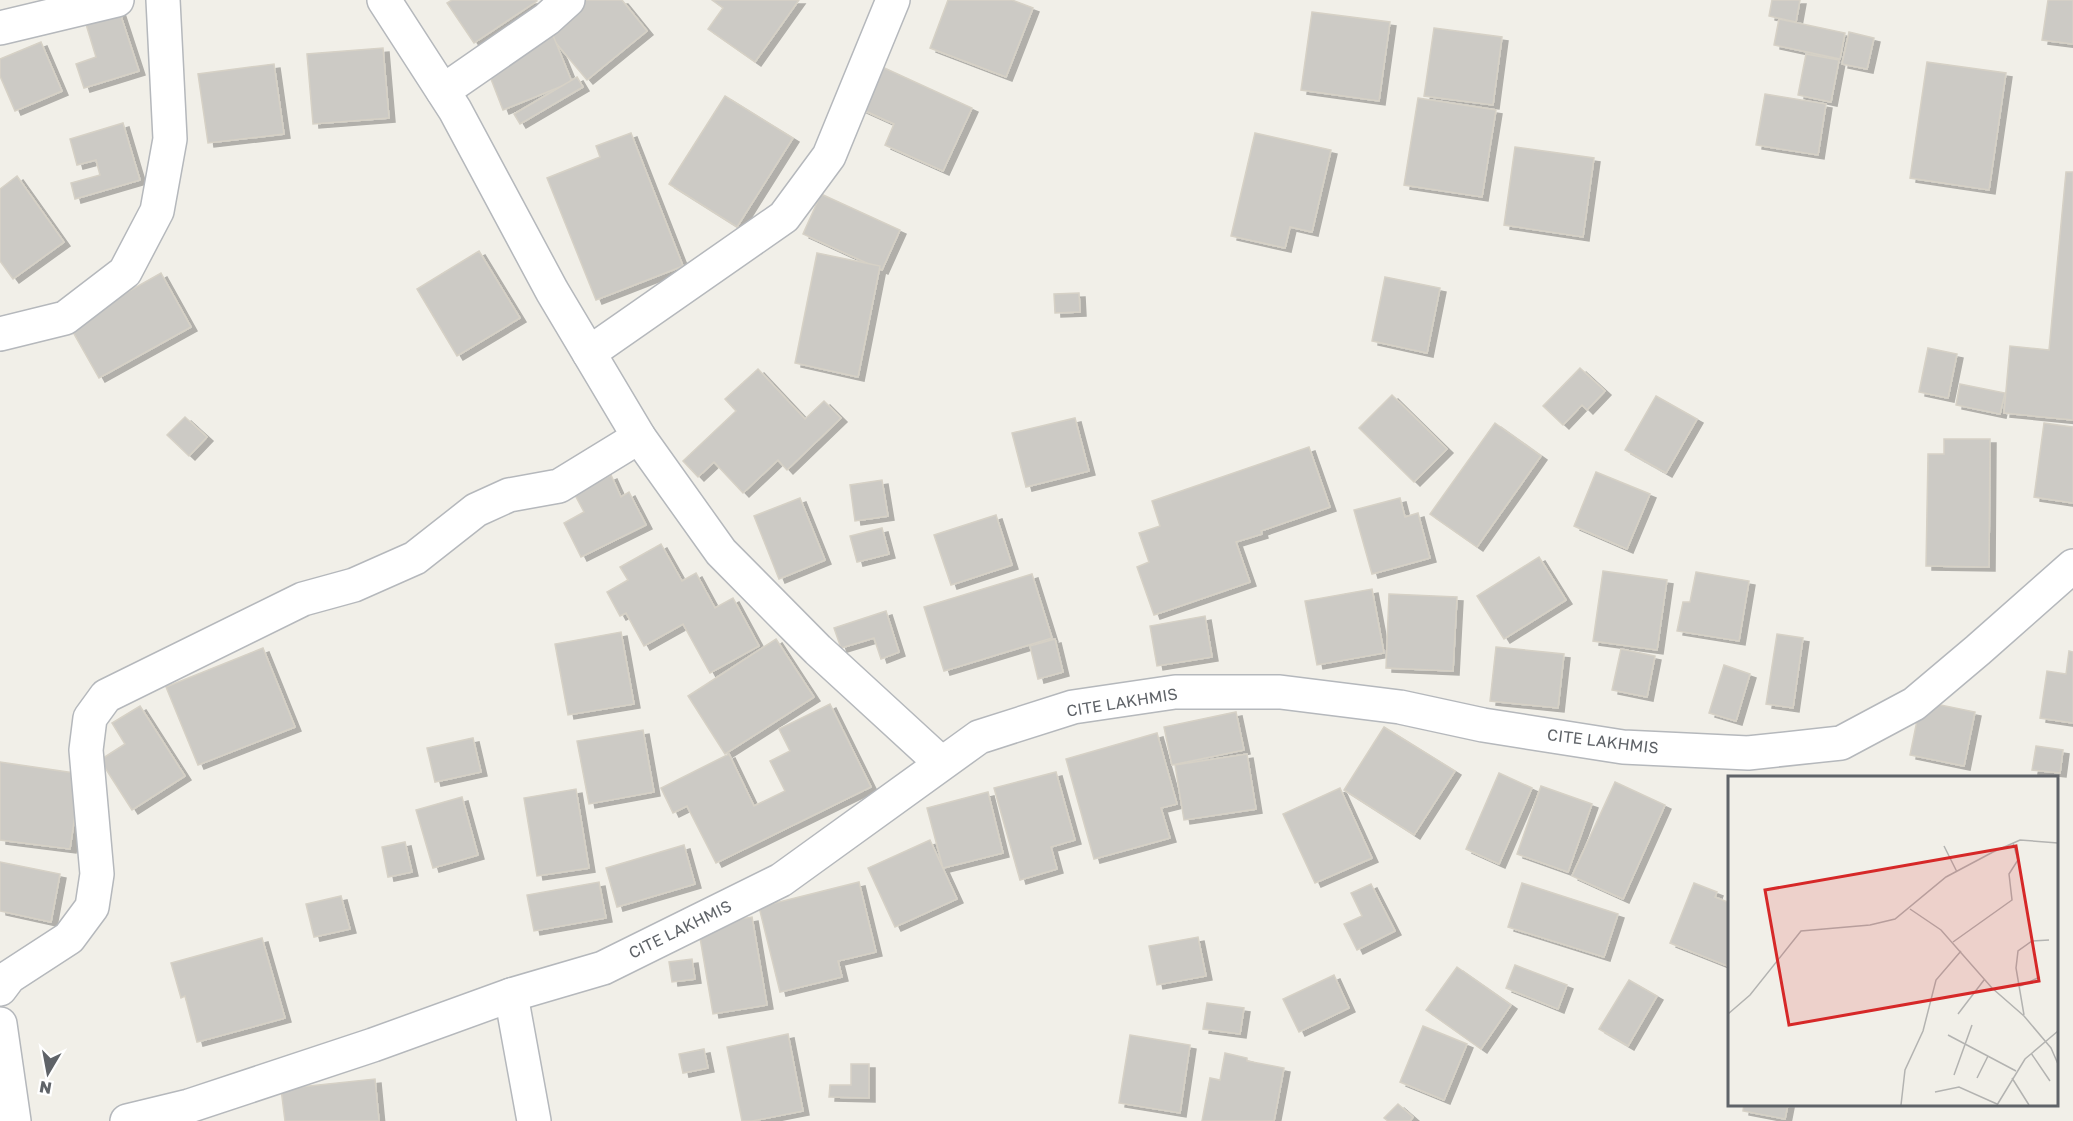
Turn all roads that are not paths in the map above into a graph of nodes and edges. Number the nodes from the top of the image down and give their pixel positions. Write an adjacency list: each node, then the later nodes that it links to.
1 (117, 0): 6 (street)
2 (163, 0): 8 (street)
3 (384, 0): 7 (street)
4 (568, 0): 7 (street)
5 (893, 0): 9 (street)
6 (0, 28)
7 (443, 91): 9 (street)
8 (0, 334)
9 (589, 353): 10 (street)
10 (639, 436): 12 (street); 13 (street)
11 (2073, 566): 12 (street, CITE LAKHMIS)
12 (941, 763): 14 (street, CITE LAKHMIS)
13 (0, 988)
14 (511, 995): 17 (street, CITE LAKHMIS); 18 (street)
15 (0, 1024): 16 (street)
16 (14, 1121)
17 (127, 1121)
18 (534, 1121)

